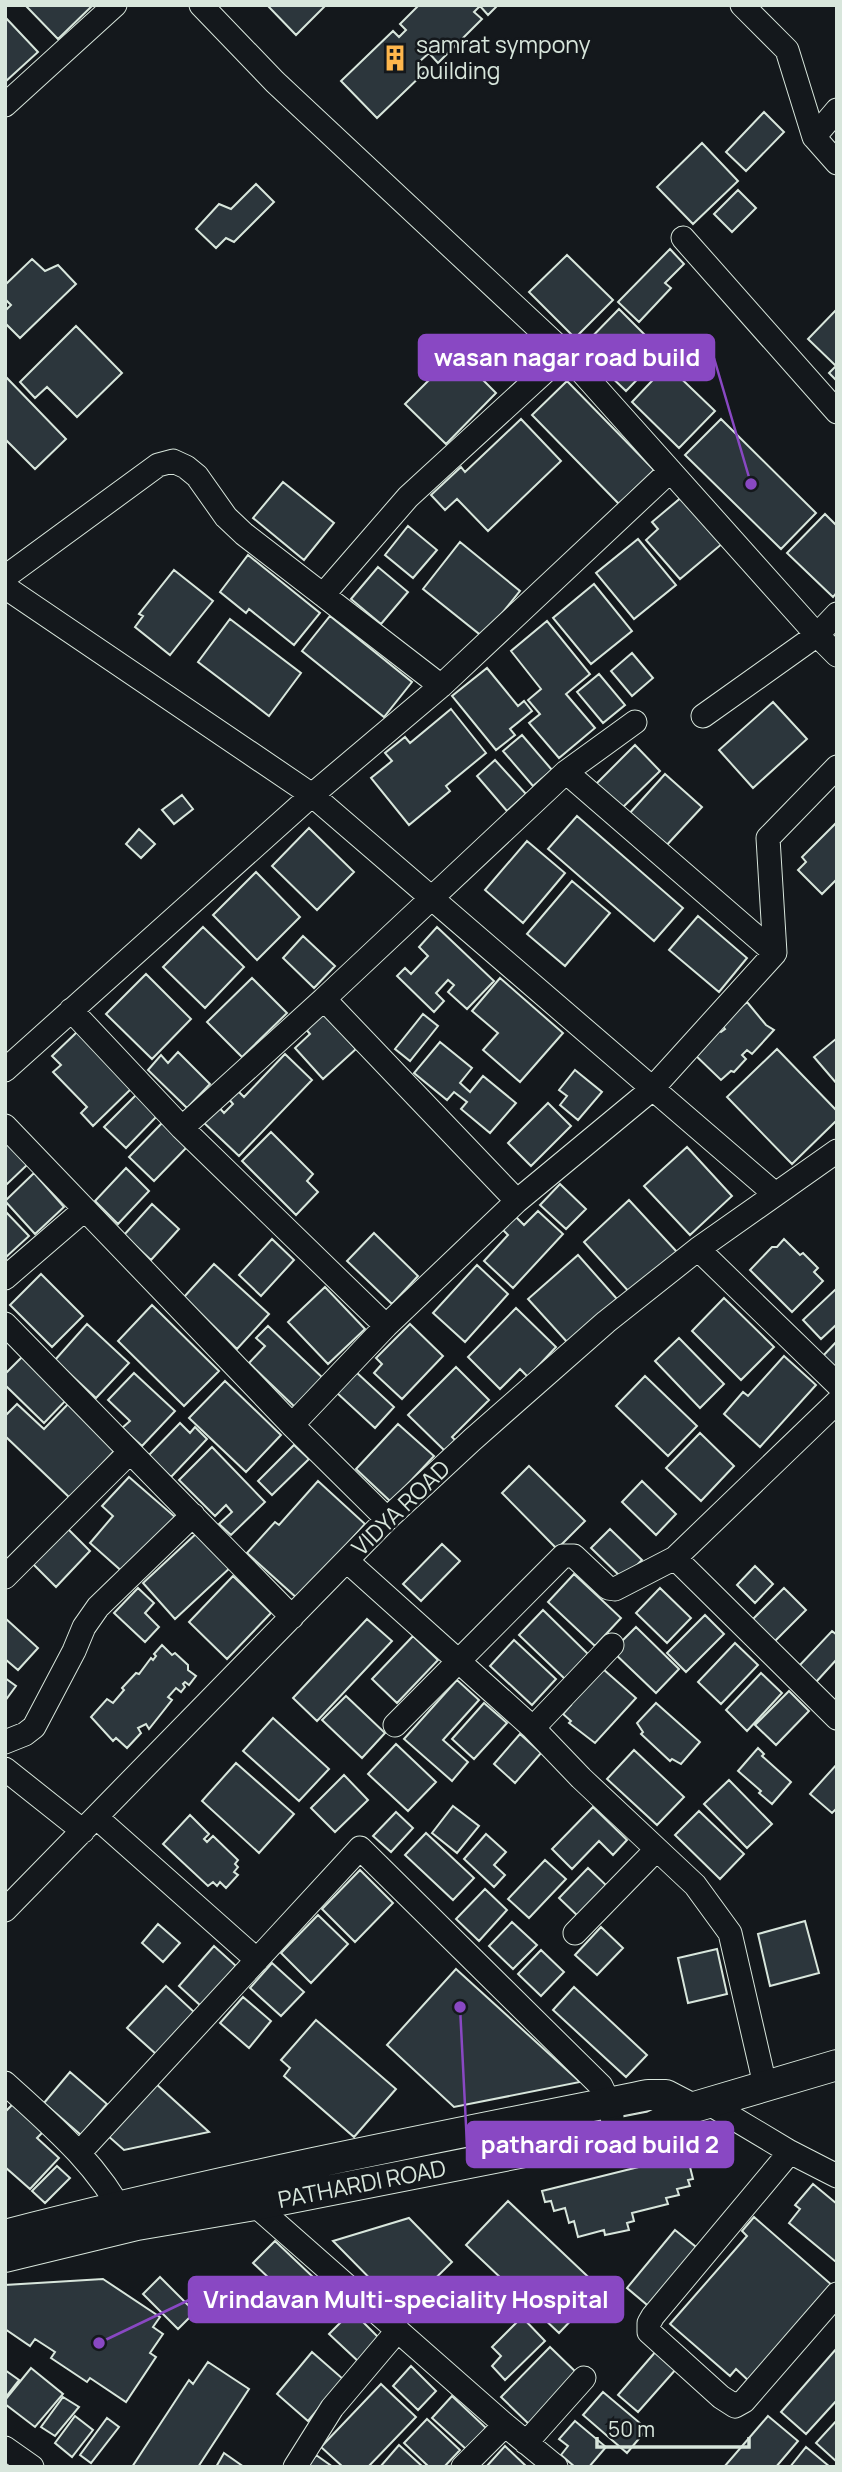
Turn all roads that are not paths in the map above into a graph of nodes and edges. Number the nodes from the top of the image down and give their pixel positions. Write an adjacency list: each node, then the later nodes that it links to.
1 (115, 5): 4 (street)
2 (201, 5): 9 (street)
3 (742, 5): 6 (street)
4 (5, 105)
5 (837, 110): 6 (street)
6 (814, 137): 7 (street)
7 (837, 163)
8 (684, 237): 10 (street)
9 (565, 353): 11 (street); 14 (street)
10 (837, 412)
11 (669, 472): 16 (street); 18 (street)
12 (5, 577): 14 (street)
13 (5, 587): 23 (street)
14 (323, 595): 18 (street)
15 (837, 614): 16 (street)
16 (817, 635): 17 (street); 19 (street)
17 (837, 655)
18 (441, 685): 23 (street)
19 (703, 716)
20 (635, 722): 22 (street)
21 (837, 767): 25 (street)
22 (566, 772): 24 (street); 25 (street)
23 (312, 795): 24 (street); 27 (street)
24 (432, 899): 26 (street); 29 (street)
25 (775, 953): 29 (street)
26 (324, 999): 31 (street); 34 (street)
27 (71, 1010): 28 (street); 31 (street)
28 (5, 1070)
29 (651, 1090): 33 (street); 34 (street)
30 (5, 1126): 35 (street)
31 (182, 1128): 39 (street)
32 (837, 1151): 33 (street, VIDYA ROAD)
33 (775, 1194): 36 (street, VIDYA ROAD)
34 (517, 1201): 39 (street)
35 (85, 1210): 37 (street); 42 (street)
36 (698, 1249): 40 (street); 45 (street, VIDYA ROAD)
37 (5, 1278)
38 (5, 1324): 43 (street)
39 (386, 1326): 42 (street)
40 (837, 1384)
41 (837, 1402): 46 (street)
42 (292, 1425): 45 (street)
43 (130, 1452): 44 (street); 48 (street)
44 (193, 1516): 49 (street); 55 (street)
45 (387, 1519): 47 (street, VIDYA ROAD)
46 (675, 1558): 51 (street); 52 (street)
47 (347, 1561): 49 (street, VIDYA ROAD); 51 (street)
48 (5, 1577)
49 (292, 1617): 57 (street, VIDYA ROAD)
50 (612, 1645): 54 (street)
51 (458, 1661): 53 (street); 54 (street)
52 (832, 1702)
53 (395, 1725)
54 (533, 1728): 58 (street)
55 (5, 1742)
56 (5, 1769): 57 (street)
57 (90, 1824): 59 (street, VIDYA ROAD); 61 (street)
58 (656, 1850): 60 (street); 64 (street)
59 (5, 1910)
60 (575, 1933)
61 (257, 1960): 65 (street); 68 (street)
62 (837, 2065): 64 (main road, PATHARDI ROAD)
63 (5, 2083): 68 (street)
64 (765, 2085): 66 (main road, PATHARDI ROAD)
65 (609, 2103): 66 (main road); 67 (street); 71 (main road)
66 (700, 2105): 67 (main road, PATHARDI ROAD); 69 (street)
67 (615, 2134): 72 (main road, PATHARDI ROAD)
68 (80, 2152): 73 (street)
69 (790, 2152): 70 (street); 76 (street)
70 (837, 2176)
71 (237, 2178): 72 (street); 73 (main road)
72 (255, 2205): 73 (main road, PATHARDI ROAD); 77 (street)
73 (124, 2216): 74 (main road); 75 (main road, PATHARDI ROAD)
74 (5, 2235)
75 (5, 2258)
76 (837, 2294)
77 (398, 2330): 79 (street); 83 (street)
78 (584, 2378): 80 (street)
79 (505, 2425): 80 (street); 84 (street)
80 (526, 2443): 85 (street)
81 (5, 2448): 82 (street)
82 (32, 2467)
83 (295, 2467)
84 (463, 2467)
85 (556, 2467)

